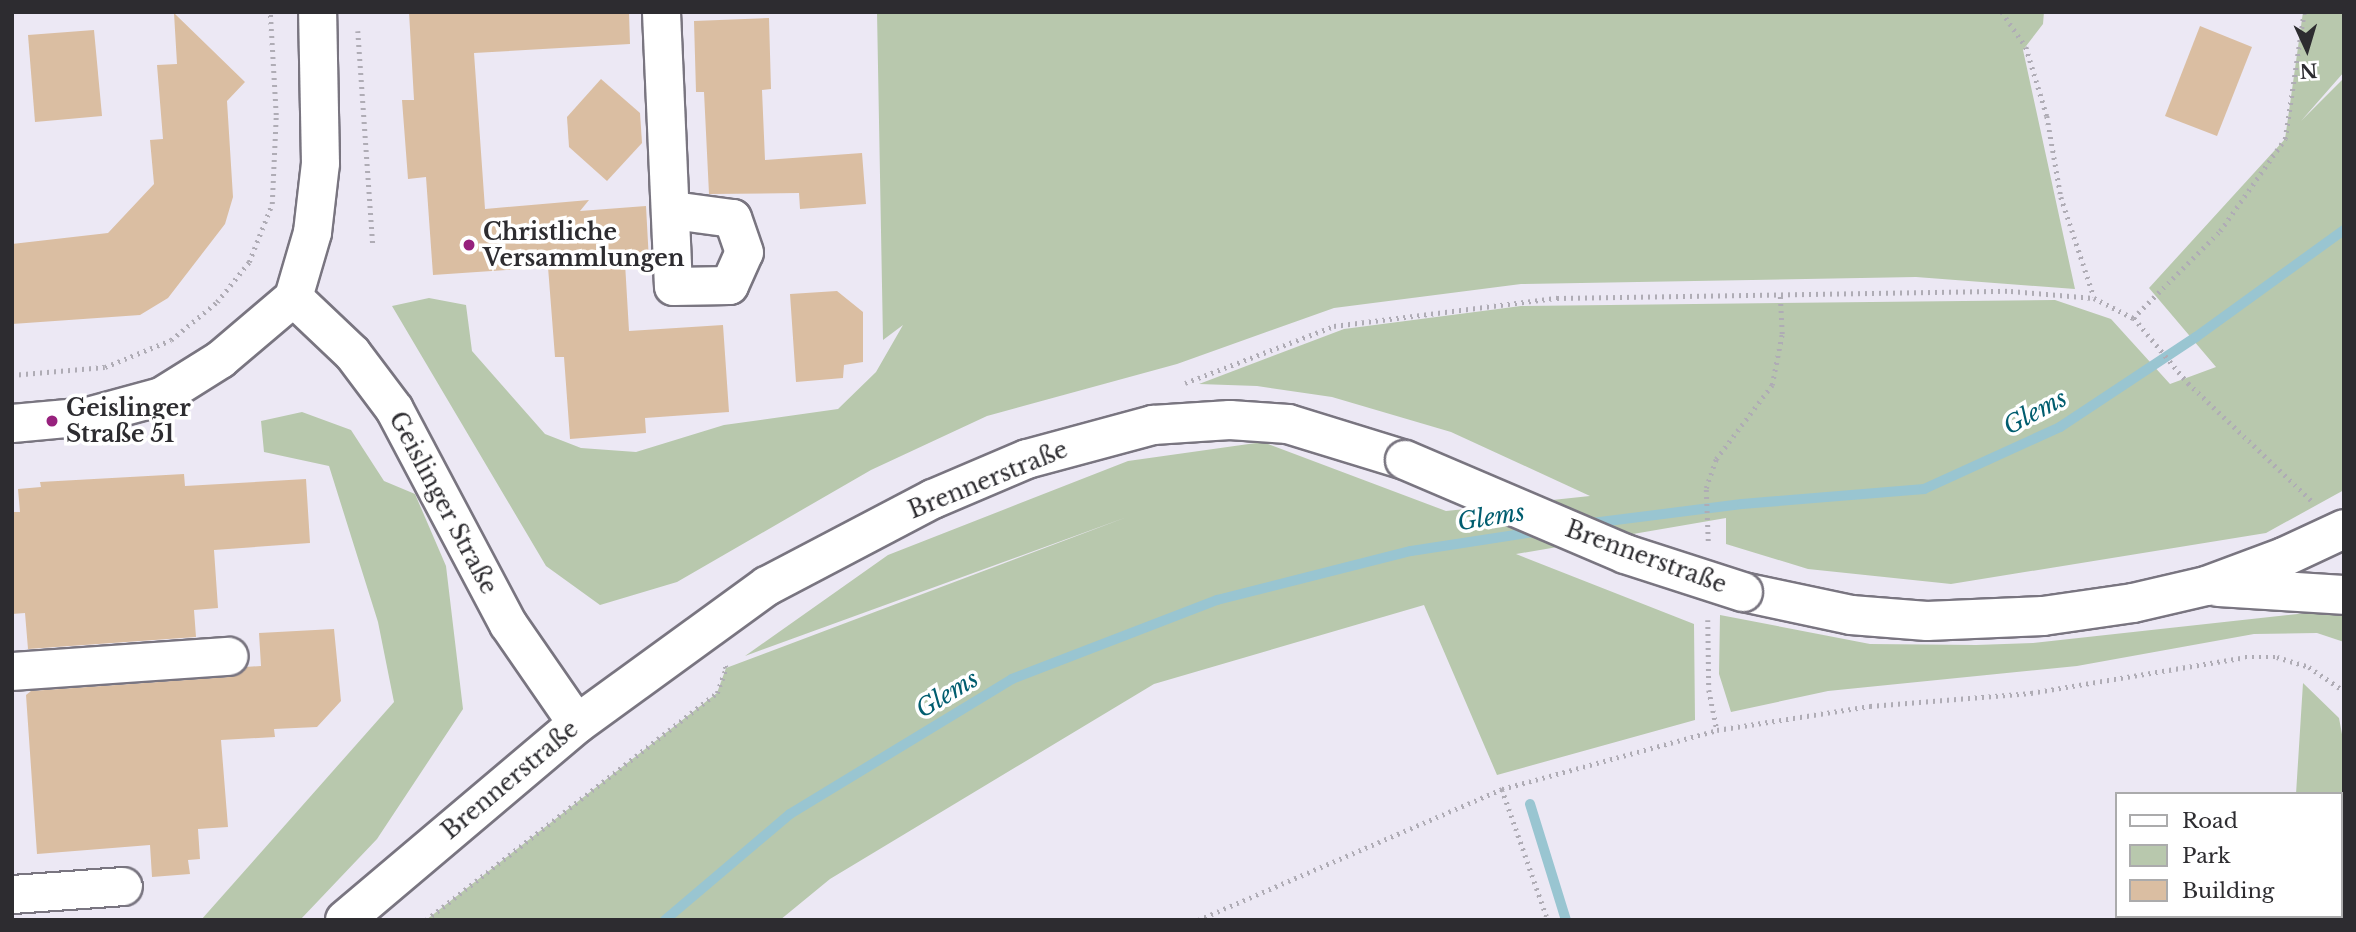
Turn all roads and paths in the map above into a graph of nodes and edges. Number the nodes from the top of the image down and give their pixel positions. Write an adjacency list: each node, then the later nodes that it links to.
1 (270, 12): 12 (path)
2 (317, 12): 9 (street)
3 (661, 12): 7 (street)
4 (2002, 12): 10 (path)
5 (2304, 12): 11 (path)
6 (357, 26): 8 (path)
7 (673, 210)
8 (373, 247)
9 (293, 297): 13 (street); 23 (street, Geislinger Straße)
10 (2094, 298): 11 (path); 15 (path)
11 (2133, 318): 14 (path)
12 (12, 374)
13 (12, 423)
14 (2333, 519): 16 (main road, Brennerstraße)
15 (1708, 553)
16 (2206, 586): 17 (main road); 18 (main road, Brennerstraße)
17 (2344, 594)
18 (1725, 599): 19 (main road, Brennerstraße, bridge); 24 (path)
19 (705, 631): 23 (main road, Brennerstraße); 29 (path)
20 (228, 656): 21 (street)
21 (12, 671)
22 (2344, 691): 24 (path)
23 (577, 724): 28 (main road, Brennerstraße)
24 (1717, 730): 25 (path)
25 (1502, 789): 30 (path); 31 (path)
26 (123, 886): 27 (street)
27 (12, 894)
28 (345, 920)
29 (426, 920)
30 (1198, 920)
31 (1548, 920)

